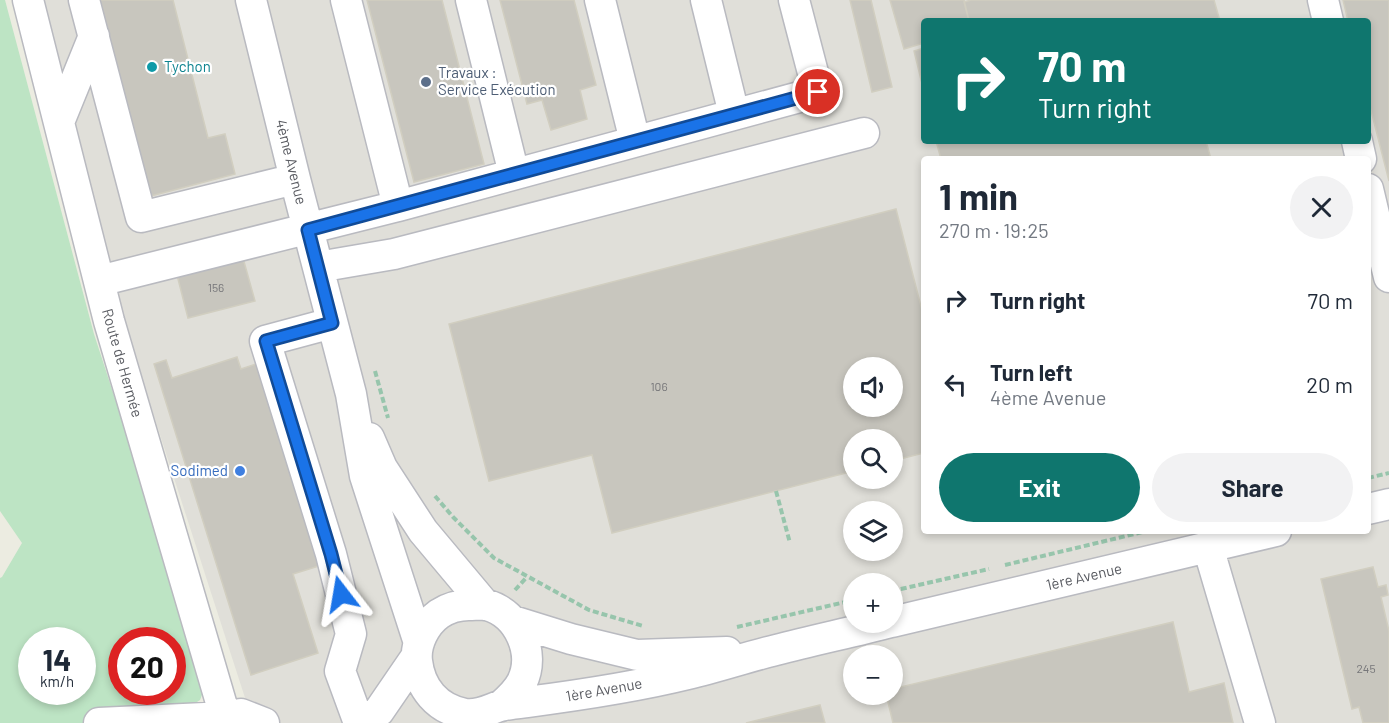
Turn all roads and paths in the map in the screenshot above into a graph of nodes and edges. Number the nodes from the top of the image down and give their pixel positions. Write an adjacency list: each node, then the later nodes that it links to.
1 (28, 0): 13 (street, Route de Hermée)
2 (84, 0): 11 (street)
3 (251, 0): 17 (street, 4ème Avenue)
4 (346, 0): 19 (street)
5 (471, 0): 16 (street)
6 (600, 0): 15 (street)
7 (706, 0): 12 (street)
8 (794, 0): 12 (street)
9 (1323, 0): 10 (street)
10 (1327, 18)
11 (94, 36): 13 (street); 17 (street)
12 (734, 114): 15 (street)
13 (59, 122): 23 (street, Route de Hermée)
14 (864, 133): 21 (street)
15 (635, 141): 16 (street)
16 (514, 174): 19 (street)
17 (295, 179): 20 (street, 4ème Avenue)
18 (1371, 202): 22 (street)
19 (398, 206): 20 (street)
20 (308, 230): 21 (street, 4ème Avenue); 23 (street)
21 (318, 267): 24 (street, 4ème Avenue)
22 (1389, 277)
23 (99, 281): 50 (street, Route de Hermée)
24 (332, 323): 26 (street, 4ème Avenue); 53 (street)
25 (373, 363): 27 (path)
26 (351, 394): 40 (street, 4ème Avenue); 46 (street, 4ème Avenue)
27 (391, 429)
28 (1389, 473): 29 (path)
29 (1371, 477)
30 (776, 491): 36 (path)
31 (431, 492): 43 (path)
32 (1389, 504): 33 (street)
33 (1371, 508)
34 (1134, 534): 38 (path)
35 (1263, 534): 37 (street, 1ère Avenue)
36 (790, 543)
37 (1208, 547): 41 (street, 1ère Avenue); 54 (street)
38 (903, 588)
39 (843, 603): 44 (path)
40 (485, 605): 42 (street, 1ère Avenue); 46 (street)
41 (903, 619)
42 (513, 621): 47 (street, 1ère Avenue); 48 (street)
43 (651, 627)
44 (726, 627)
45 (846, 633): 47 (street, 1ère Avenue)
46 (417, 650): 49 (street, 1ère Avenue); 53 (street)
47 (775, 650): 48 (street, 1ère Avenue)
48 (501, 706): 49 (street, 1ère Avenue)
49 (458, 719)
50 (226, 720): 51 (street); 52 (street)
51 (99, 723)
52 (264, 723)
53 (361, 723)
54 (1260, 723)

